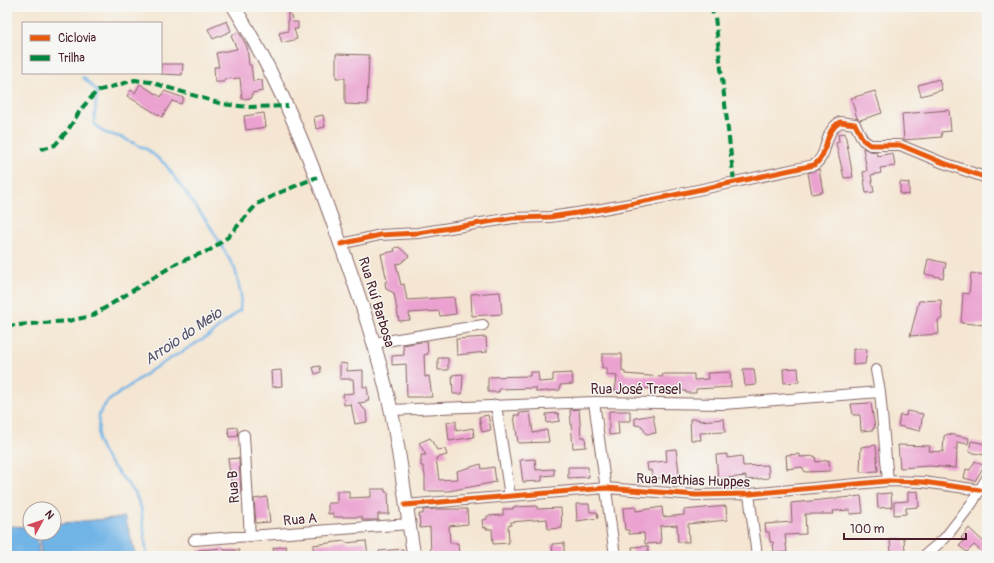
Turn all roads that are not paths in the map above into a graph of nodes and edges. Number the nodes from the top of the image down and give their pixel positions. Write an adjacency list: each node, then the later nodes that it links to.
1 (234, 7): 3 (main road, Rua Ruí Barbosa)
2 (987, 178): 3 (street)
3 (341, 244): 5 (main road, Rua Ruí Barbosa)
4 (483, 325): 5 (street)
5 (374, 343): 10 (main road, Rua Ruí Barbosa)
6 (876, 370): 7 (street)
7 (880, 392): 8 (street, Rua José Trasel); 13 (street)
8 (594, 402): 9 (street, Rua José Trasel); 14 (street)
9 (496, 405): 10 (street, Rua José Trasel); 17 (street)
10 (391, 410): 18 (main road, Rua Ruí Barbosa)
11 (244, 435): 20 (street, Rua B)
12 (987, 478): 15 (street)
13 (888, 481): 15 (street, Rua Mathias Huppes); 16 (street, Rua Mathias Huppes)
14 (606, 488): 16 (street, Rua Mathias Huppes); 17 (street, Rua Mathias Huppes); 23 (street)
15 (980, 490): 25 (street)
16 (749, 494): 24 (street)
17 (510, 496): 18 (street, Rua Mathias Huppes)
18 (405, 505): 19 (main road, Rua Ruí Barbosa)
19 (408, 524): 20 (street, Rua A); 22 (main road, Rua Ruí Barbosa)
20 (250, 537): 21 (street, Rua A)
21 (194, 540)
22 (414, 556)
23 (615, 556)
24 (758, 556)
25 (924, 556)

